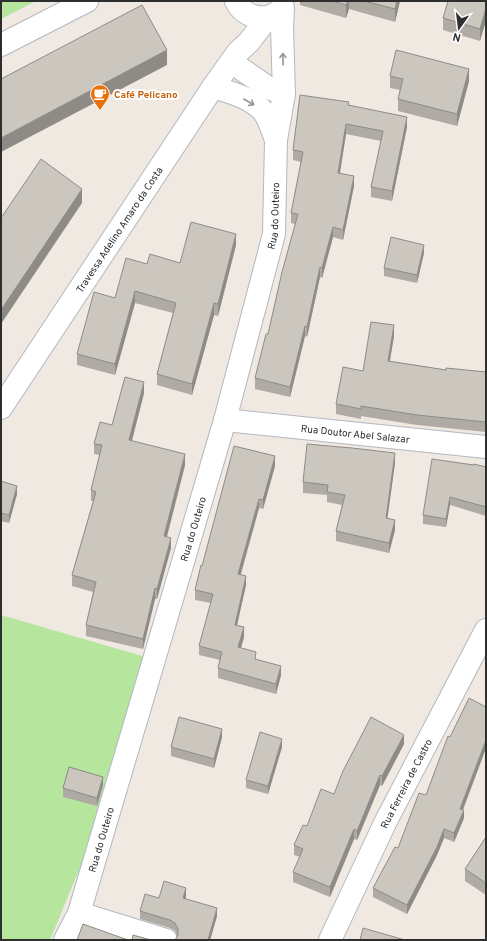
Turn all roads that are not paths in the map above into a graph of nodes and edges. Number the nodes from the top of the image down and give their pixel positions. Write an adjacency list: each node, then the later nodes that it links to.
1 (87, 1): 4 (street)
2 (239, 6): 3 (street, Travessa Adelino Amaro da Costa); 5 (street, Travessa Adelino Amaro da Costa)
3 (279, 8): 5 (street, Travessa Adelino Amaro da Costa); 7 (street, Rua do Outeiro, one-way to 3)
4 (1, 45)
5 (235, 57): 6 (street, Travessa Adelino Amaro da Costa); 7 (street)
6 (213, 87): 8 (street, Rua do Outeiro, one-way to 8); 9 (street, Travessa Adelino Amaro da Costa)
7 (284, 94): 8 (street, Rua do Outeiro)
8 (276, 140): 10 (street, Rua do Outeiro)
9 (1, 408)
10 (225, 420): 11 (street, Rua Doutor Abel Salazar); 13 (street, Rua do Outeiro)
11 (486, 447)
12 (486, 630): 16 (street, Rua Ferreira de Castro)
13 (79, 912): 14 (street, Rua do Outeiro); 15 (street)
14 (65, 940)
15 (166, 940)
16 (330, 940)

